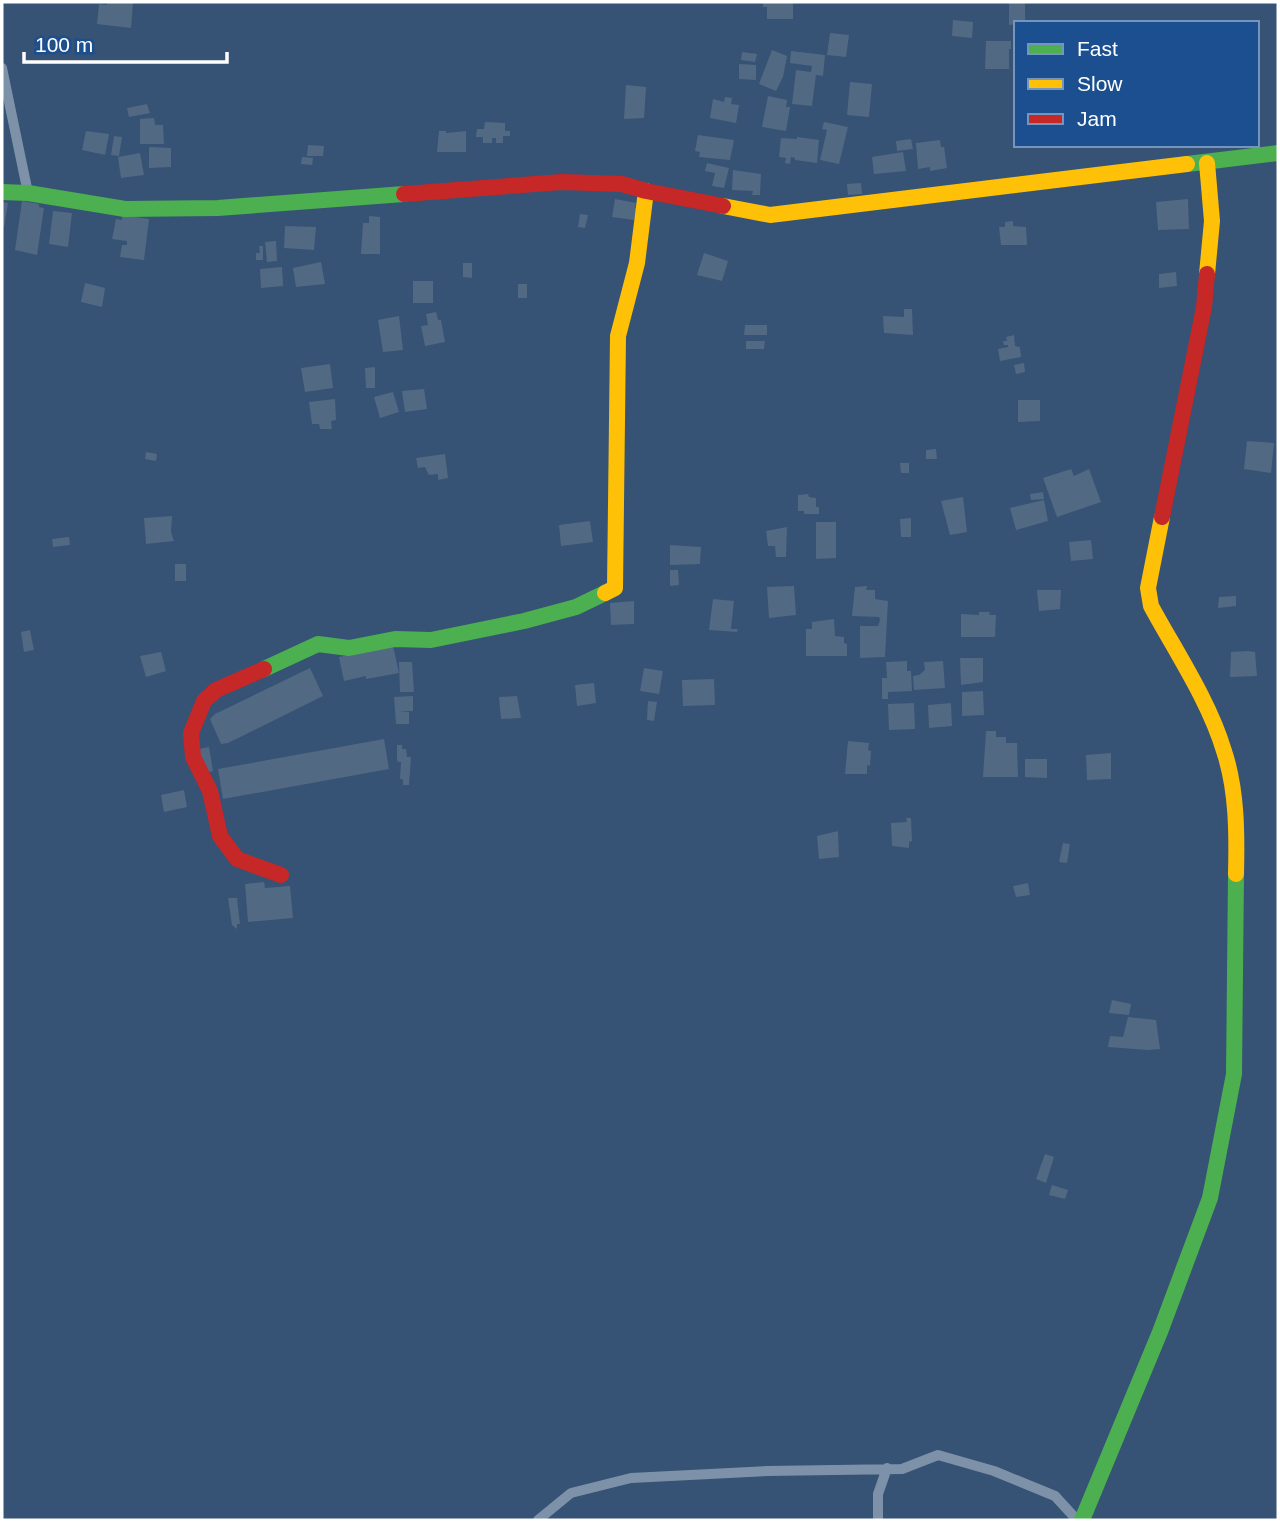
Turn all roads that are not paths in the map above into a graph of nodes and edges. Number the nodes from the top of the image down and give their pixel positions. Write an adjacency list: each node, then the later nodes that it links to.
1 (2, 68): 6 (street)
2 (1278, 153): 3 (street)
3 (1208, 163): 4 (street); 12 (street)
4 (646, 191): 6 (street); 7 (street)
5 (2, 192): 6 (street)
6 (28, 193)
7 (281, 875)
8 (887, 1468): 9 (street); 10 (street); 11 (street)
9 (538, 1520)
10 (878, 1520)
11 (1077, 1520)
12 (1082, 1520)

